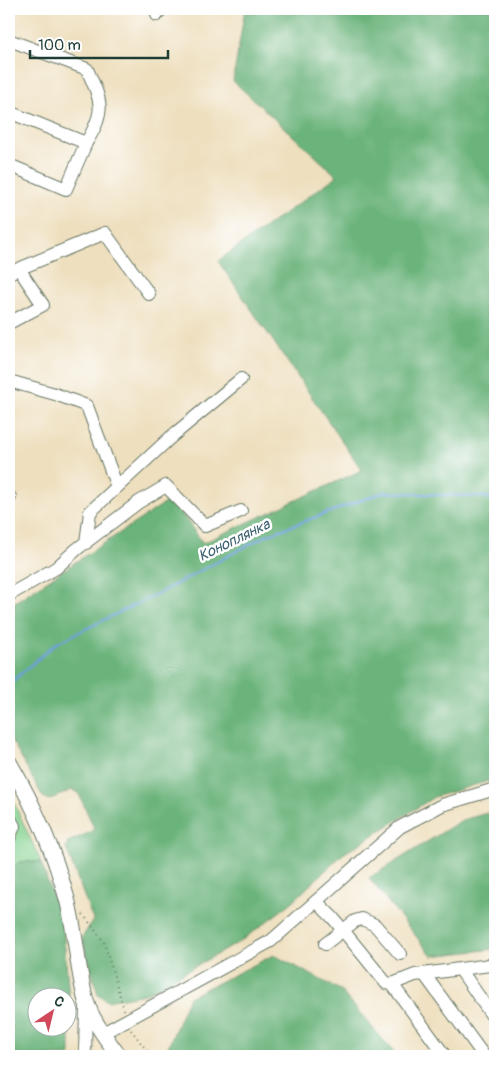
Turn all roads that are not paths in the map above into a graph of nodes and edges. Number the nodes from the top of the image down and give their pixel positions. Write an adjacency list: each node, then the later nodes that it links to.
1 (9, 40): 3 (street)
2 (9, 112): 3 (street)
3 (86, 143): 4 (street)
4 (9, 165)
5 (14, 271): 6 (street); 7 (street)
6 (148, 294)
7 (9, 323)
8 (242, 379): 10 (street)
9 (9, 381): 10 (street)
10 (117, 487): 12 (street)
11 (241, 511): 12 (street)
12 (86, 543): 13 (street)
13 (9, 595)
14 (9, 762): 26 (main road)
15 (495, 788): 18 (street)
16 (9, 816): 17 (street)
17 (9, 839)
18 (316, 901): 19 (street); 28 (street)
19 (343, 930): 20 (street); 21 (street); 25 (street)
20 (325, 944)
21 (400, 954)
22 (495, 967): 23 (street)
23 (460, 969): 24 (street); 27 (street)
24 (424, 974): 25 (street); 32 (street)
25 (392, 984): 31 (street)
26 (86, 1002): 28 (main road); 29 (street)
27 (495, 1020)
28 (103, 1033): 30 (main road)
29 (85, 1056)
30 (119, 1056)
31 (445, 1056)
32 (484, 1056)

